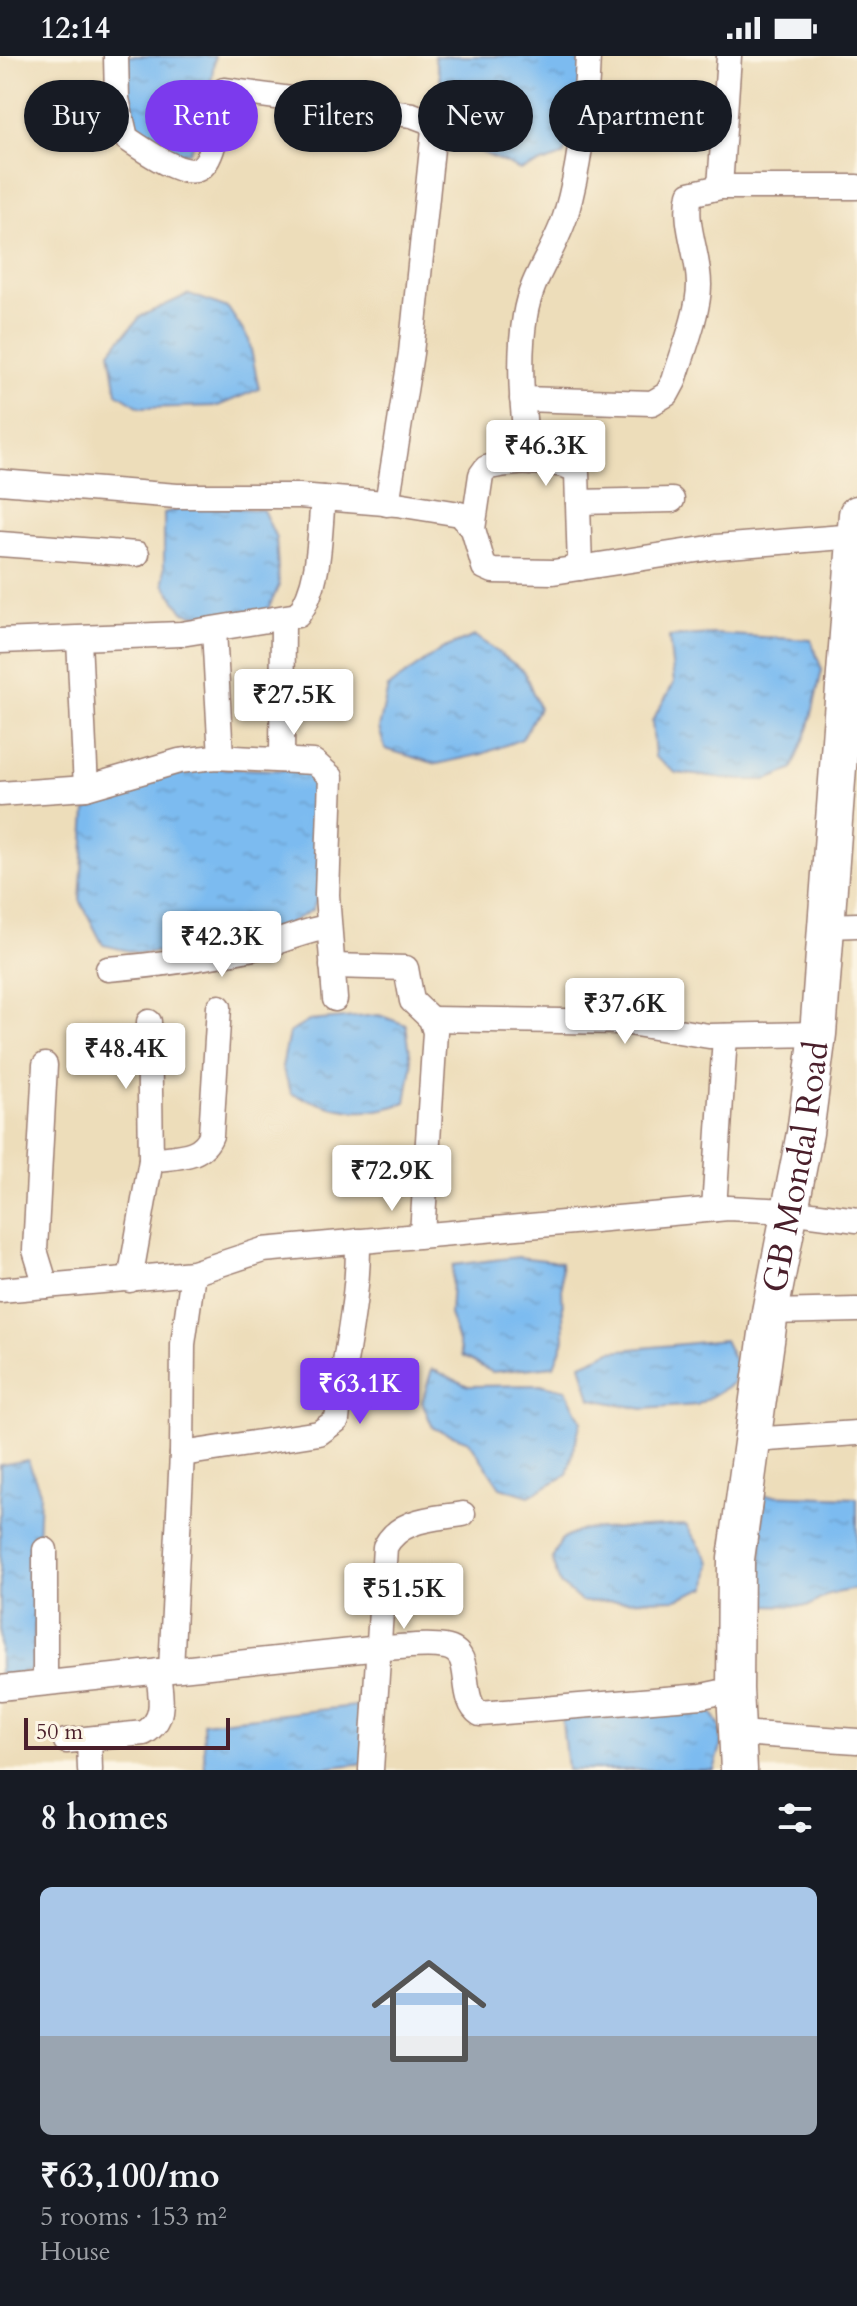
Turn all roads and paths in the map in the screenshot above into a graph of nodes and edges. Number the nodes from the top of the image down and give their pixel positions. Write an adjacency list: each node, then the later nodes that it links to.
1 (116, 56): 12 (street)
2 (588, 56): 6 (street)
3 (729, 56): 4 (street)
4 (720, 187): 5 (street); 6 (street)
5 (857, 187)
6 (522, 399): 7 (street)
7 (529, 463): 11 (street); 14 (street)
8 (0, 482): 9 (street)
9 (323, 498): 12 (street); 19 (street)
10 (672, 500): 11 (street)
11 (578, 502): 18 (street)
12 (387, 504): 14 (street)
13 (857, 514): 15 (street, GB Mondal Road)
14 (473, 529): 18 (street)
15 (856, 536): 18 (street); 21 (street, GB Mondal Road)
16 (0, 544): 17 (street)
17 (137, 554)
18 (580, 568)
19 (283, 620): 20 (street); 25 (street)
20 (214, 630): 22 (street); 24 (street)
21 (852, 636): 28 (street, GB Mondal Road)
22 (79, 640): 23 (street); 26 (street)
23 (0, 641)
24 (221, 757): 25 (street); 26 (street)
25 (282, 760): 29 (street)
26 (86, 788): 27 (street)
27 (0, 794)
28 (843, 926): 36 (street, GB Mondal Road)
29 (329, 927): 30 (street); 31 (street)
30 (332, 966): 32 (street); 34 (street)
31 (108, 969)
32 (335, 999)
33 (219, 1007): 39 (street)
34 (431, 1019): 37 (street); 43 (street)
35 (149, 1022): 39 (street)
36 (818, 1034): 37 (street); 41 (street, GB Mondal Road)
37 (725, 1036): 40 (street)
38 (45, 1065): 47 (street)
39 (151, 1160): 46 (street)
40 (714, 1209): 41 (street); 43 (street)
41 (789, 1211): 42 (street); 50 (street, GB Mondal Road)
42 (857, 1220)
43 (422, 1234): 44 (street)
44 (358, 1241): 45 (street); 53 (street)
45 (193, 1273): 46 (street); 53 (street)
46 (130, 1280): 47 (street)
47 (46, 1286): 48 (street)
48 (0, 1290)
49 (857, 1310): 50 (street)
50 (770, 1312): 52 (street, GB Mondal Road)
51 (857, 1433): 52 (street)
52 (751, 1440): 60 (street, GB Mondal Road)
53 (182, 1454): 57 (street)
54 (463, 1514): 56 (street)
55 (45, 1550): 58 (street)
56 (380, 1648): 57 (street); 60 (street); 64 (street)
57 (164, 1670): 58 (street); 63 (street)
58 (45, 1682): 59 (street)
59 (0, 1688)
60 (735, 1689): 61 (street, GB Mondal Road)
61 (739, 1733): 62 (street); 65 (street, GB Mondal Road)
62 (857, 1741)
63 (90, 1770)
64 (371, 1770)
65 (739, 1770)

